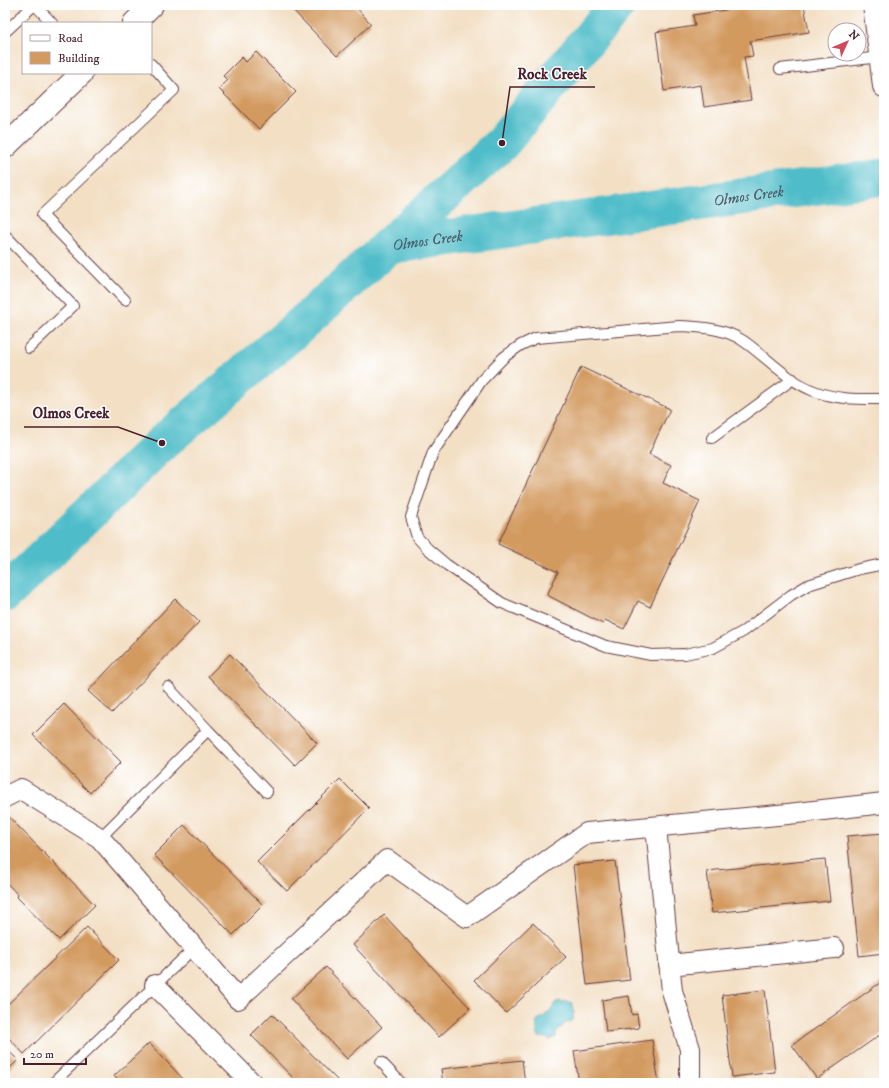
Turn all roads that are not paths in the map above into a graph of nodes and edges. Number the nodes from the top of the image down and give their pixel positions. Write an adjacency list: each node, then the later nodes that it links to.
1 (34, 5): 4 (lane); 6 (lane)
2 (152, 5): 5 (main road)
3 (874, 5): 7 (main road)
4 (51, 22)
5 (135, 22)
6 (5, 32)
7 (880, 57): 9 (lane); 11 (main road)
8 (152, 65): 14 (lane)
9 (780, 69)
10 (81, 74): 12 (main road)
11 (884, 86)
12 (5, 147)
13 (5, 235): 15 (lane)
14 (125, 300)
15 (29, 348)
16 (793, 379): 17 (lane); 18 (lane); 19 (lane)
17 (884, 399)
18 (712, 438)
19 (884, 564)
20 (168, 687): 21 (lane)
21 (208, 730): 22 (lane); 26 (lane)
22 (267, 792)
23 (5, 797): 26 (street)
24 (884, 803): 25 (street)
25 (656, 827): 27 (street); 29 (street)
26 (100, 838): 27 (street)
27 (194, 948): 30 (lane)
28 (834, 948): 29 (street)
29 (669, 965): 35 (street)
30 (155, 985): 32 (lane); 33 (street)
31 (381, 1062): 34 (lane)
32 (53, 1083)
33 (252, 1083)
34 (401, 1083)
35 (690, 1083)

